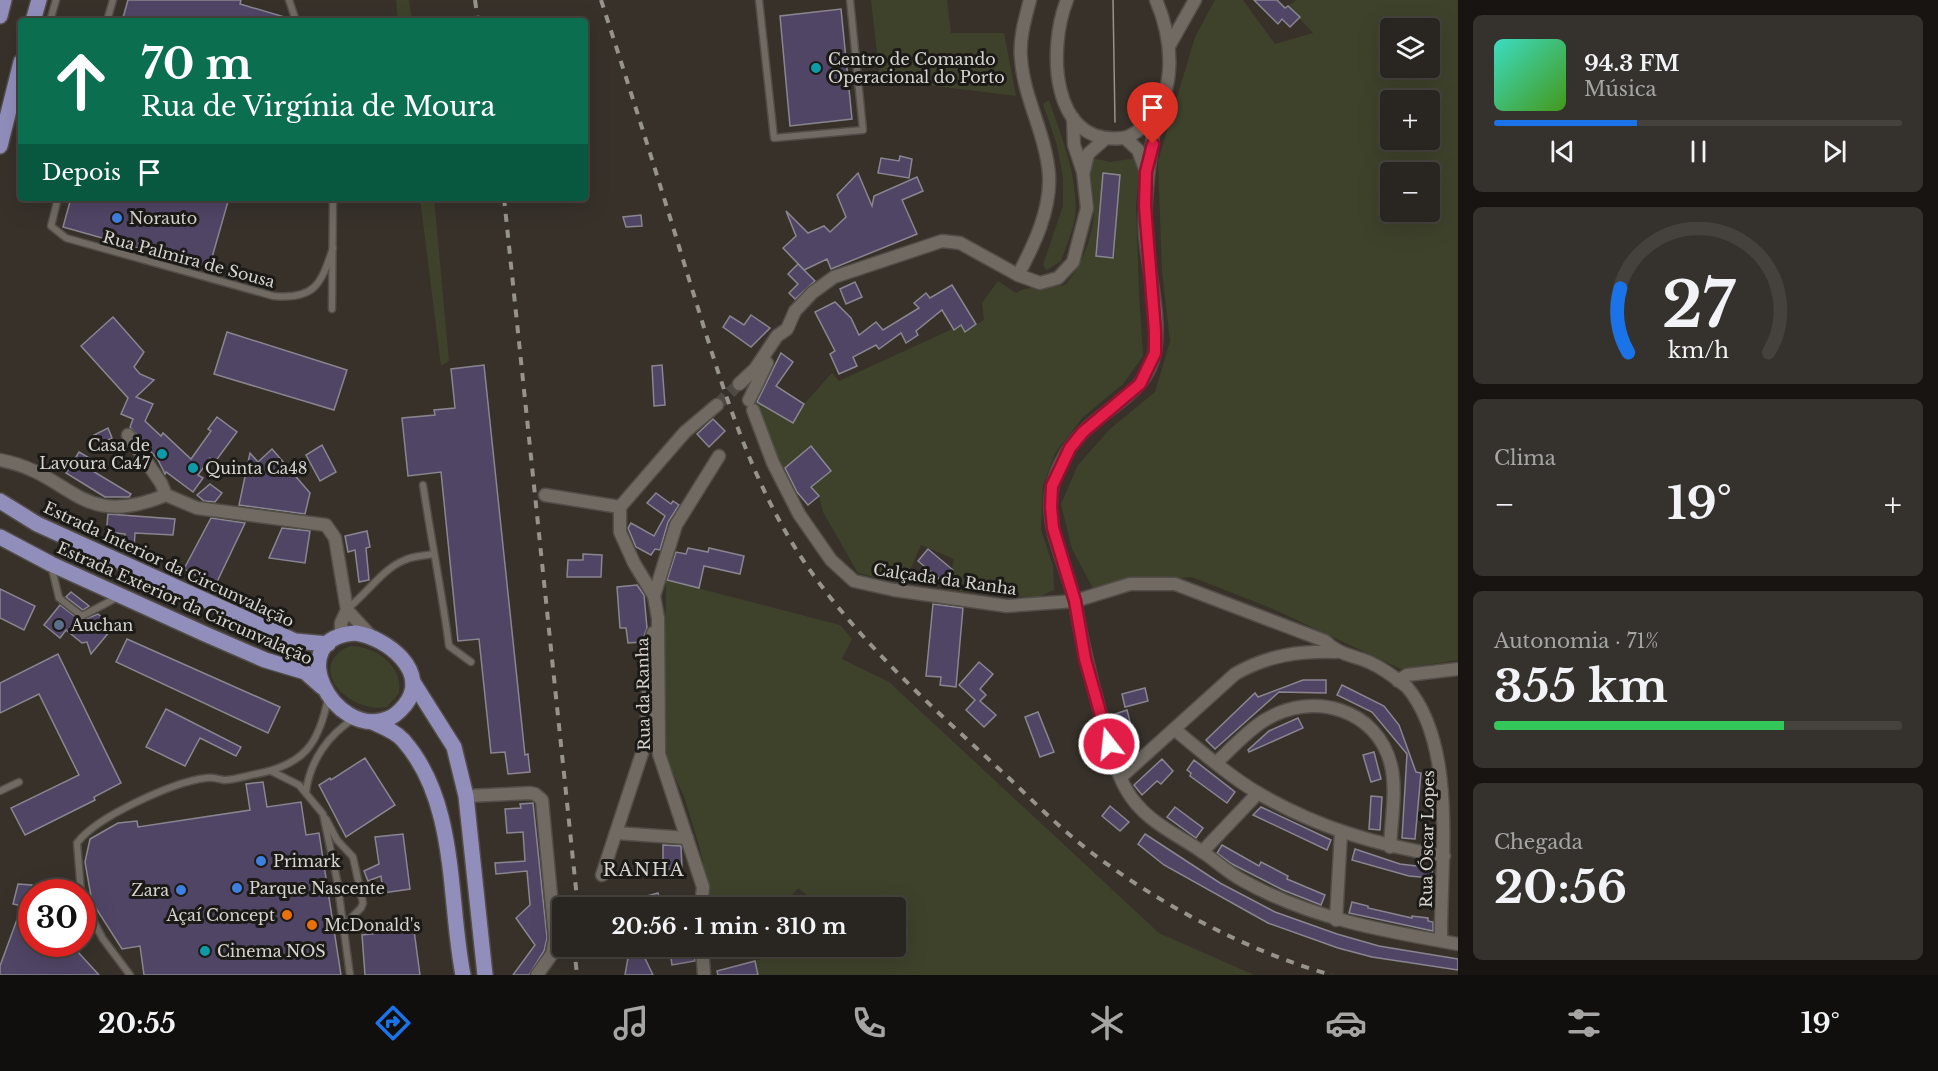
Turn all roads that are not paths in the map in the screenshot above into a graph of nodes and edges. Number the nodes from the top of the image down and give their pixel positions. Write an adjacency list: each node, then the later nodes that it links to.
1 (4, 0): 12 (main road)
2 (56, 0): 14 (lane)
3 (113, 0): 15 (lane)
4 (289, 0): 16 (lane)
5 (759, 0): 6 (lane)
6 (850, 0)
7 (1030, 0): 29 (street)
8 (1067, 0): 20 (street)
9 (1156, 0): 17 (street)
10 (1195, 0): 17 (street)
11 (39, 1): 13 (main road)
12 (0, 16)
13 (34, 18)
14 (51, 18)
15 (108, 18)
16 (295, 18)
17 (1169, 46): 19 (street)
18 (18, 78): 23 (main road)
19 (1155, 115): 22 (street); 25 (street)
20 (1073, 118): 21 (street); 24 (street)
21 (1106, 138): 22 (street); 24 (street)
22 (1125, 138): 25 (street)
23 (0, 146)
24 (1083, 172): 29 (street)
25 (1146, 172): 47 (street)
26 (57, 201): 28 (lane, Rua Palmira de Sousa)
27 (333, 201): 28 (lane)
28 (333, 248): 30 (lane)
29 (1018, 275): 31 (street)
30 (332, 309)
31 (787, 329): 32 (street); 47 (street, Calçada da Ranha)
32 (739, 384)
33 (717, 405): 41 (street)
34 (128, 435): 38 (street)
35 (719, 456): 46 (street)
36 (0, 460): 38 (street)
37 (423, 485): 43 (lane)
38 (166, 495): 48 (street)
39 (545, 495): 41 (street)
40 (0, 501): 52 (main road, Estrada Interior da Circunvalação)
41 (620, 507): 46 (street, Rua da Ranha)
42 (0, 537): 44 (main road, Estrada Exterior da Circunvalação)
43 (433, 554): 48 (lane); 54 (lane)
44 (51, 564): 45 (main road, Estrada Exterior da Circunvalação); 45 (lane)
45 (120, 596): 58 (main road, Estrada Exterior da Circunvalação)
46 (654, 596): 49 (street, Rua da Ranha)
47 (1075, 601): 53 (street, Calçada da Ranha); 63 (street)
48 (347, 610): 50 (street); 51 (street)
49 (658, 618): 71 (street, Rua da Ranha); 72 (street, Rua da Ranha)
50 (341, 635): 51 (main road); 52 (main road)
51 (371, 636): 57 (main road)
52 (328, 644): 58 (main road)
53 (1336, 652): 56 (street, Calçada da Ranha); 60 (street)
54 (471, 662)
55 (1458, 669): 56 (street)
56 (1398, 681): 75 (street, Rua Óscar Lopes)
57 (413, 682): 59 (main road); 68 (main road)
58 (325, 692): 59 (main road); 62 (lane)
59 (364, 720): 66 (lane); 86 (main road)
60 (1174, 729): 61 (street); 63 (street)
61 (1217, 762): 67 (street); 73 (street)
62 (271, 771): 66 (lane); 77 (lane)
63 (1121, 777): 74 (street)
64 (19, 783): 65 (lane)
65 (0, 791)
66 (306, 792): 69 (lane)
67 (1258, 793): 70 (street); 74 (street)
68 (466, 796): 80 (main road); 91 (street)
69 (323, 813): 82 (lane); 82 (lane)
70 (1341, 832): 73 (street); 79 (street)
71 (616, 833): 72 (street); 76 (street, Rua da Ranha)
72 (687, 838): 78 (street, Rua da Ranha)
73 (1390, 848): 75 (street)
74 (1202, 852): 79 (street)
75 (1444, 856): 83 (street, Rua Óscar Lopes)
76 (602, 875)
77 (80, 879)
78 (702, 897)
79 (1336, 920): 83 (street)
80 (480, 924): 89 (main road); 90 (main road)
81 (96, 926): 87 (lane)
82 (344, 926): 88 (lane)
83 (1441, 941): 84 (street)
84 (1458, 944)
85 (704, 957): 92 (street)
86 (461, 970)
87 (130, 975)
88 (350, 975)
89 (485, 975)
90 (495, 975)
91 (537, 975)
92 (704, 975)

